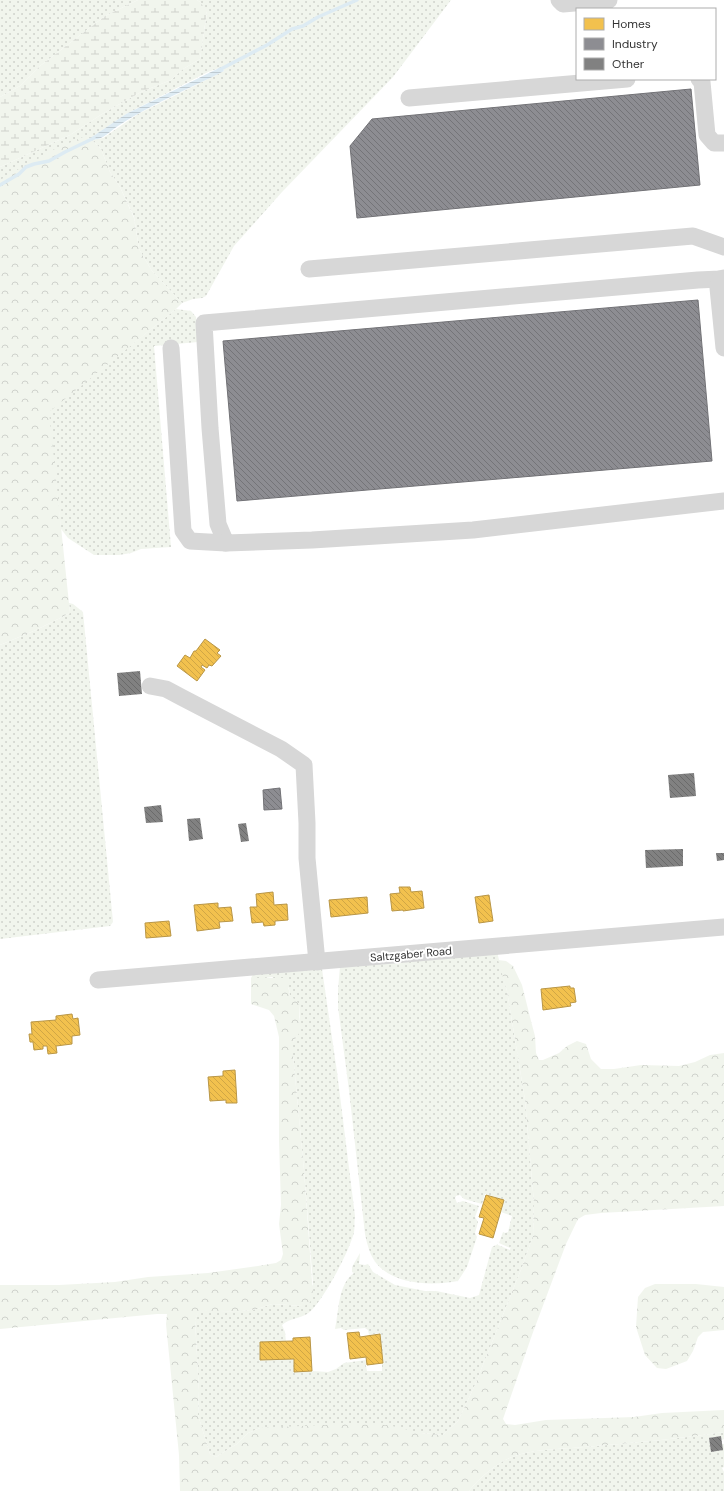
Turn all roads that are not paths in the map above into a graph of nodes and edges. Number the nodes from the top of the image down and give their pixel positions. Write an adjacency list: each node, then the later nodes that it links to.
1 (559, 0): 2 (street)
2 (609, 0)
3 (616, 80): 5 (street)
4 (700, 80): 6 (street)
5 (409, 98)
6 (724, 143)
7 (724, 247): 8 (street)
8 (309, 269)
9 (722, 278): 11 (street); 13 (street)
10 (171, 348): 13 (street)
11 (724, 348)
12 (724, 501): 13 (street)
13 (226, 543)
14 (150, 686): 16 (street)
15 (724, 927): 16 (street, Saltzgaber Road)
16 (317, 962): 17 (street, Saltzgaber Road)
17 (98, 980)

